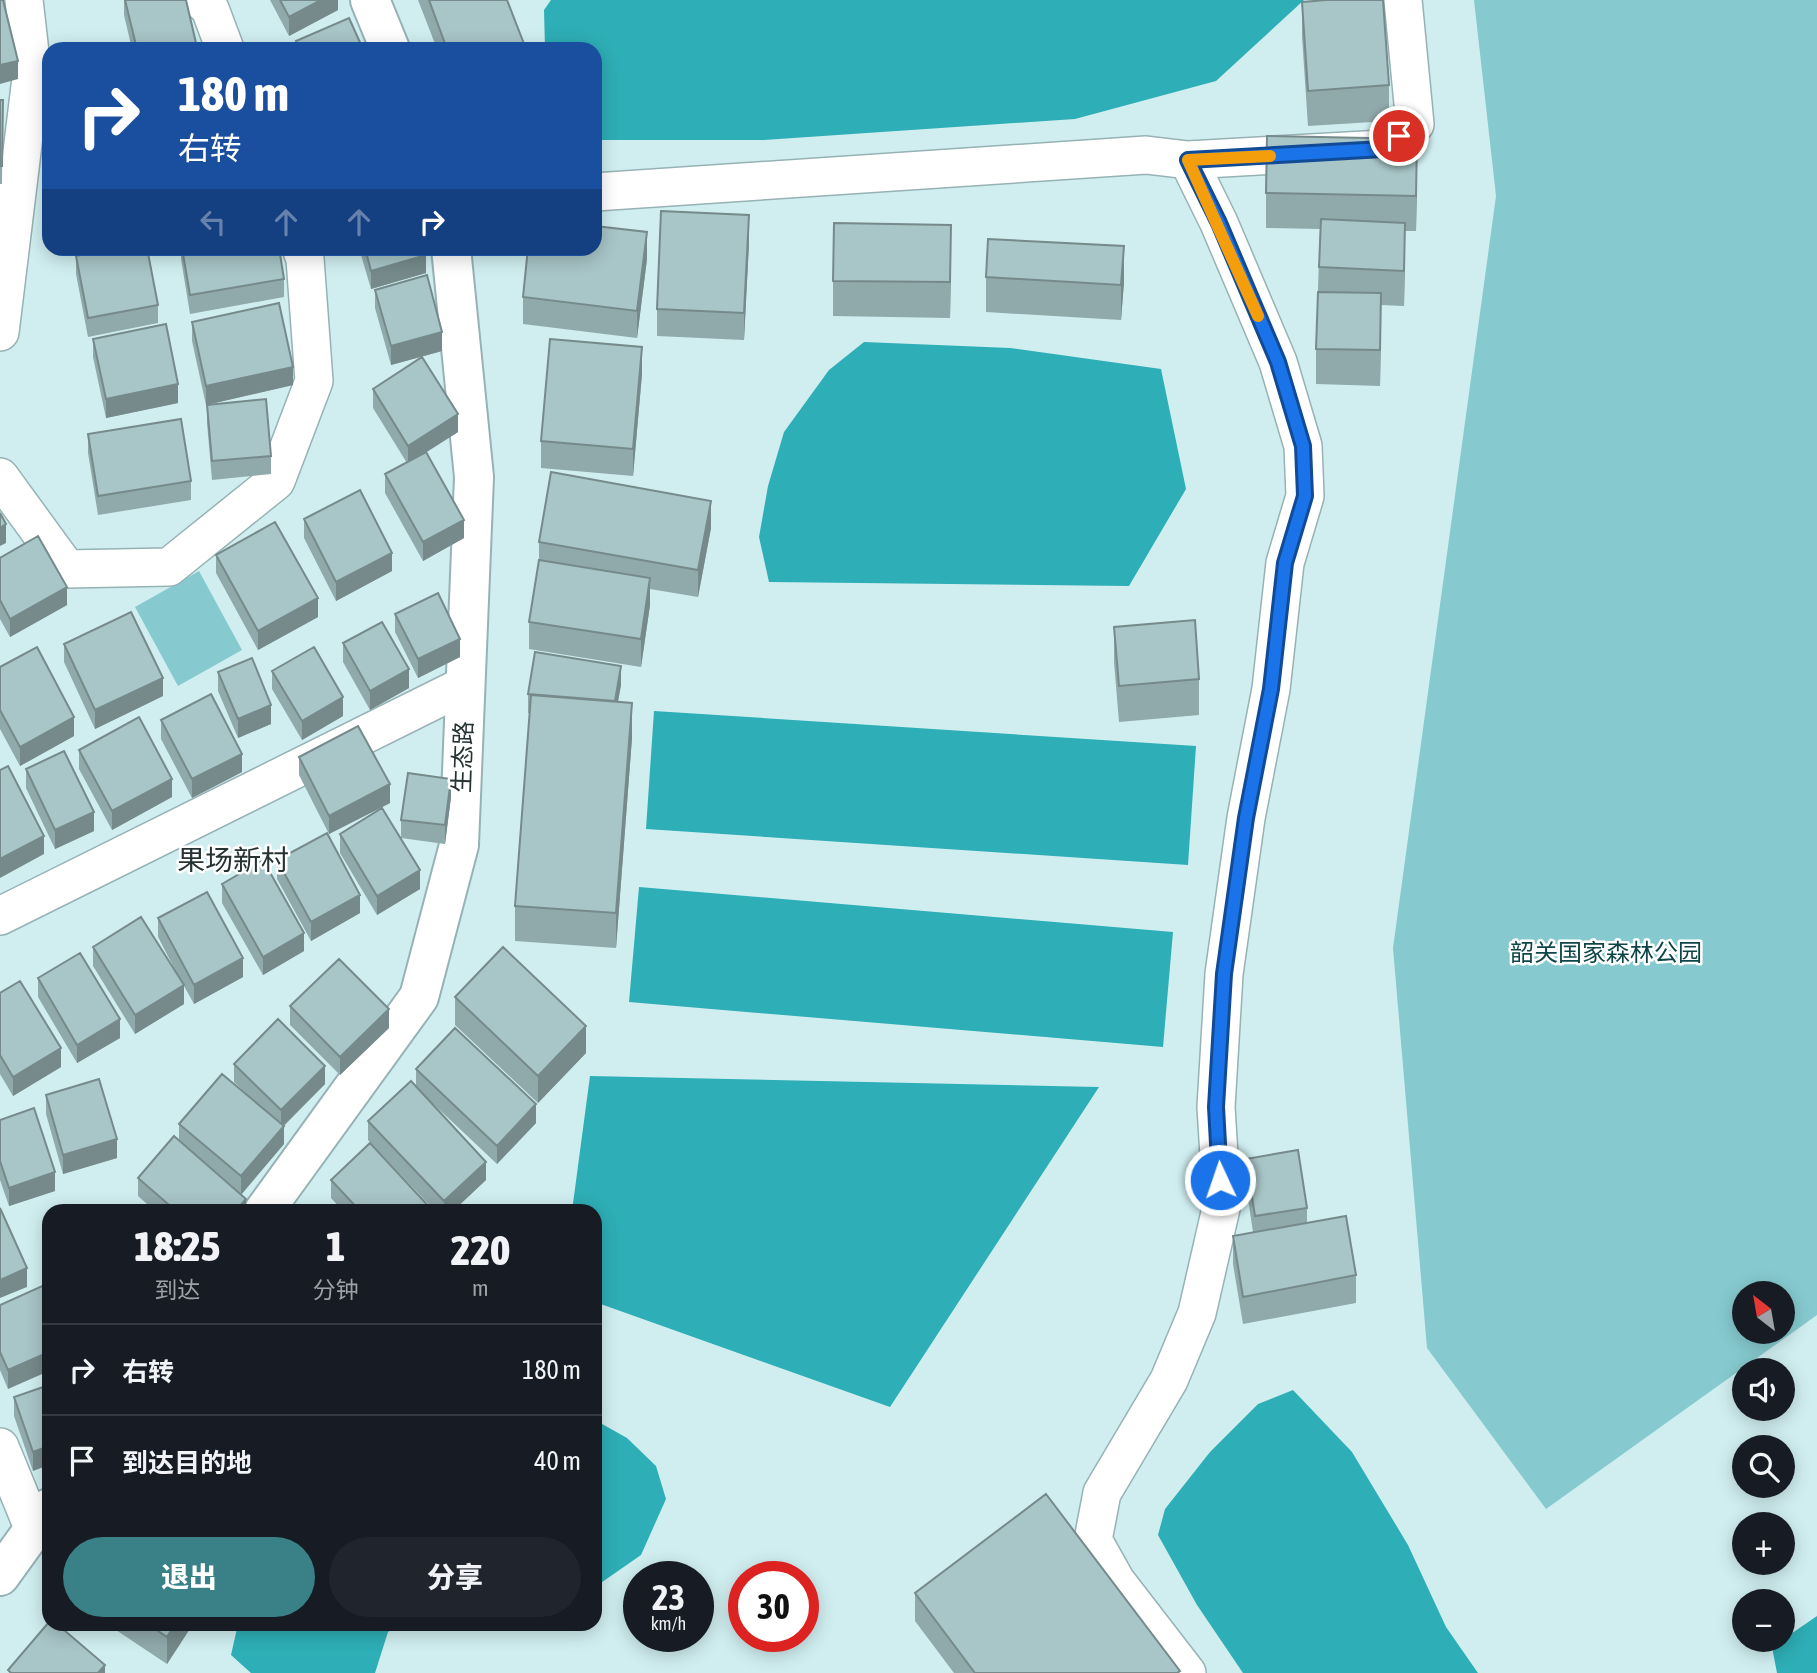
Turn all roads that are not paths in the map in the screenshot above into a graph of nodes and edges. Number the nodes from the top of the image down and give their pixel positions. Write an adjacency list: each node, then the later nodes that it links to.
1 (24, 0): 11 (street)
2 (201, 0): 5 (street)
3 (370, 0): 6 (street)
4 (1403, 0): 7 (street)
5 (222, 42)
6 (387, 42)
7 (1188, 160): 8 (street); 19 (street)
8 (602, 192)
9 (304, 256): 12 (street)
10 (452, 256): 13 (street, 生态路)
11 (0, 332)
12 (0, 477)
13 (465, 685): 14 (street); 15 (street, 生态路)
14 (0, 916)
15 (269, 1204)
16 (0, 1447): 17 (street)
17 (41, 1519): 18 (street)
18 (0, 1576)
19 (1187, 1673)

